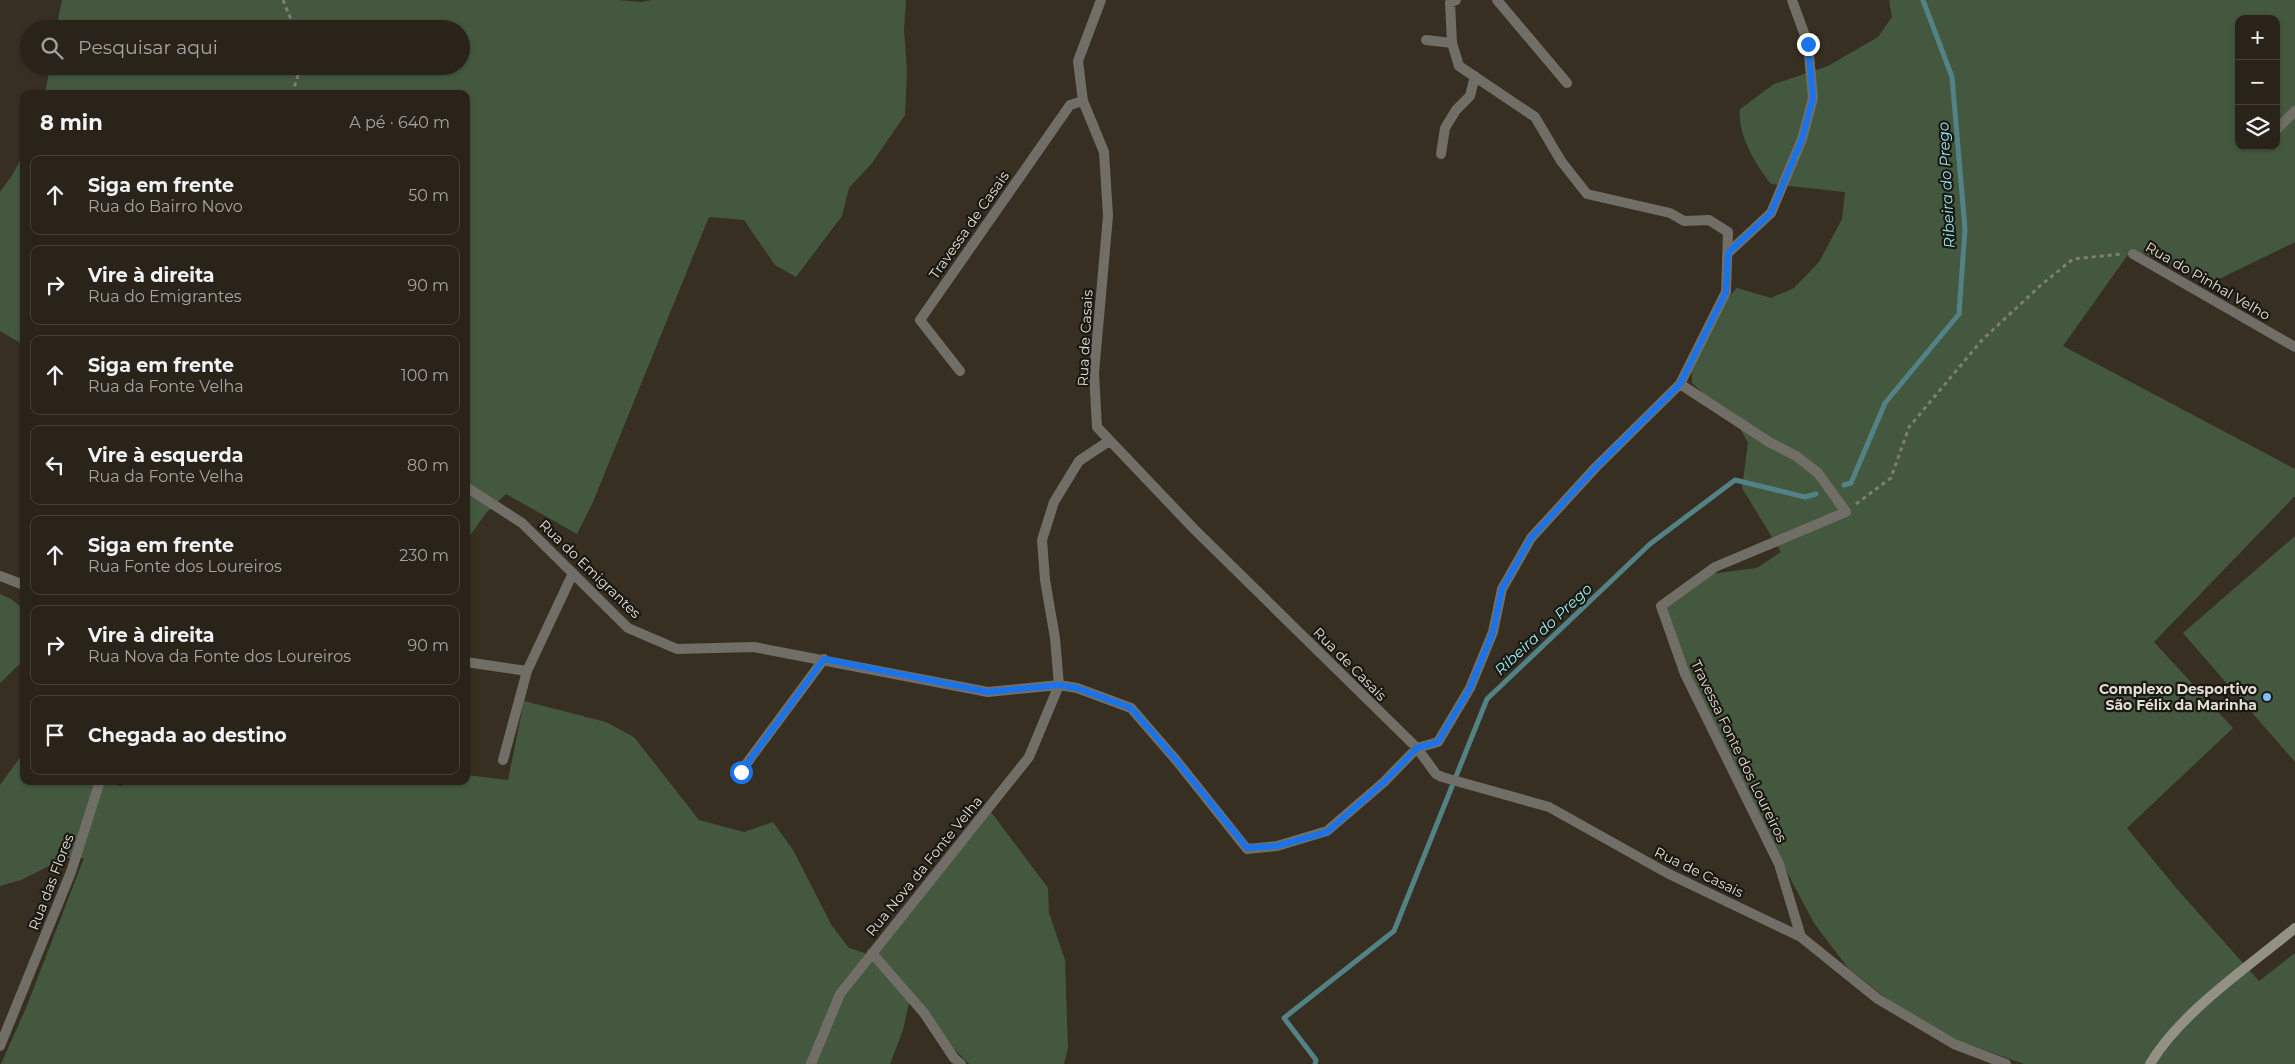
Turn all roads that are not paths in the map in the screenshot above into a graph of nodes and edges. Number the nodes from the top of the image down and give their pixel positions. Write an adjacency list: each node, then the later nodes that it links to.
1 (1101, 0): 9 (street, Rua de Casais)
2 (1456, 0): 6 (street)
3 (1497, 0): 8 (street)
4 (1792, 0): 13 (street)
5 (1426, 40): 6 (street)
6 (1452, 43): 7 (street)
7 (1475, 76): 12 (street); 13 (street)
8 (1567, 83)
9 (1083, 101): 16 (street, Travessa de Casais); 18 (street, Rua de Casais)
10 (2295, 111): 11 (street)
11 (2280, 126)
12 (1441, 154)
13 (1728, 253): 17 (street)
14 (2133, 254): 15 (street, Rua do Pinhal Velho)
15 (2295, 347)
16 (960, 371)
17 (1680, 384): 27 (street); 32 (street, Travessa Fonte dos Loureiros)
18 (1109, 441): 26 (street); 27 (street, Rua de Casais)
19 (470, 490): 20 (street, Rua do Emigrantes)
20 (573, 573): 23 (street, Rua do Emigrantes); 25 (street)
21 (0, 576): 22 (street)
22 (20, 584)
23 (824, 659): 26 (street, Rua do Emigrantes); 29 (street)
24 (470, 663): 25 (street)
25 (527, 671): 28 (street)
26 (1059, 685): 27 (street, Rua do Emigrantes); 33 (street, Rua Nova da Fonte Velha)
27 (1417, 748): 32 (street, Rua de Casais)
28 (503, 760)
29 (741, 772)
30 (99, 785): 34 (street, Rua das Flores)
31 (2295, 928): 38 (main road)
32 (1801, 937): 37 (street, Rua de Casais)
33 (872, 953): 35 (street, Rua Nova da Fonte Velha); 36 (street)
34 (0, 1046)
35 (811, 1064)
36 (961, 1064)
37 (2006, 1064)
38 (2150, 1064)

